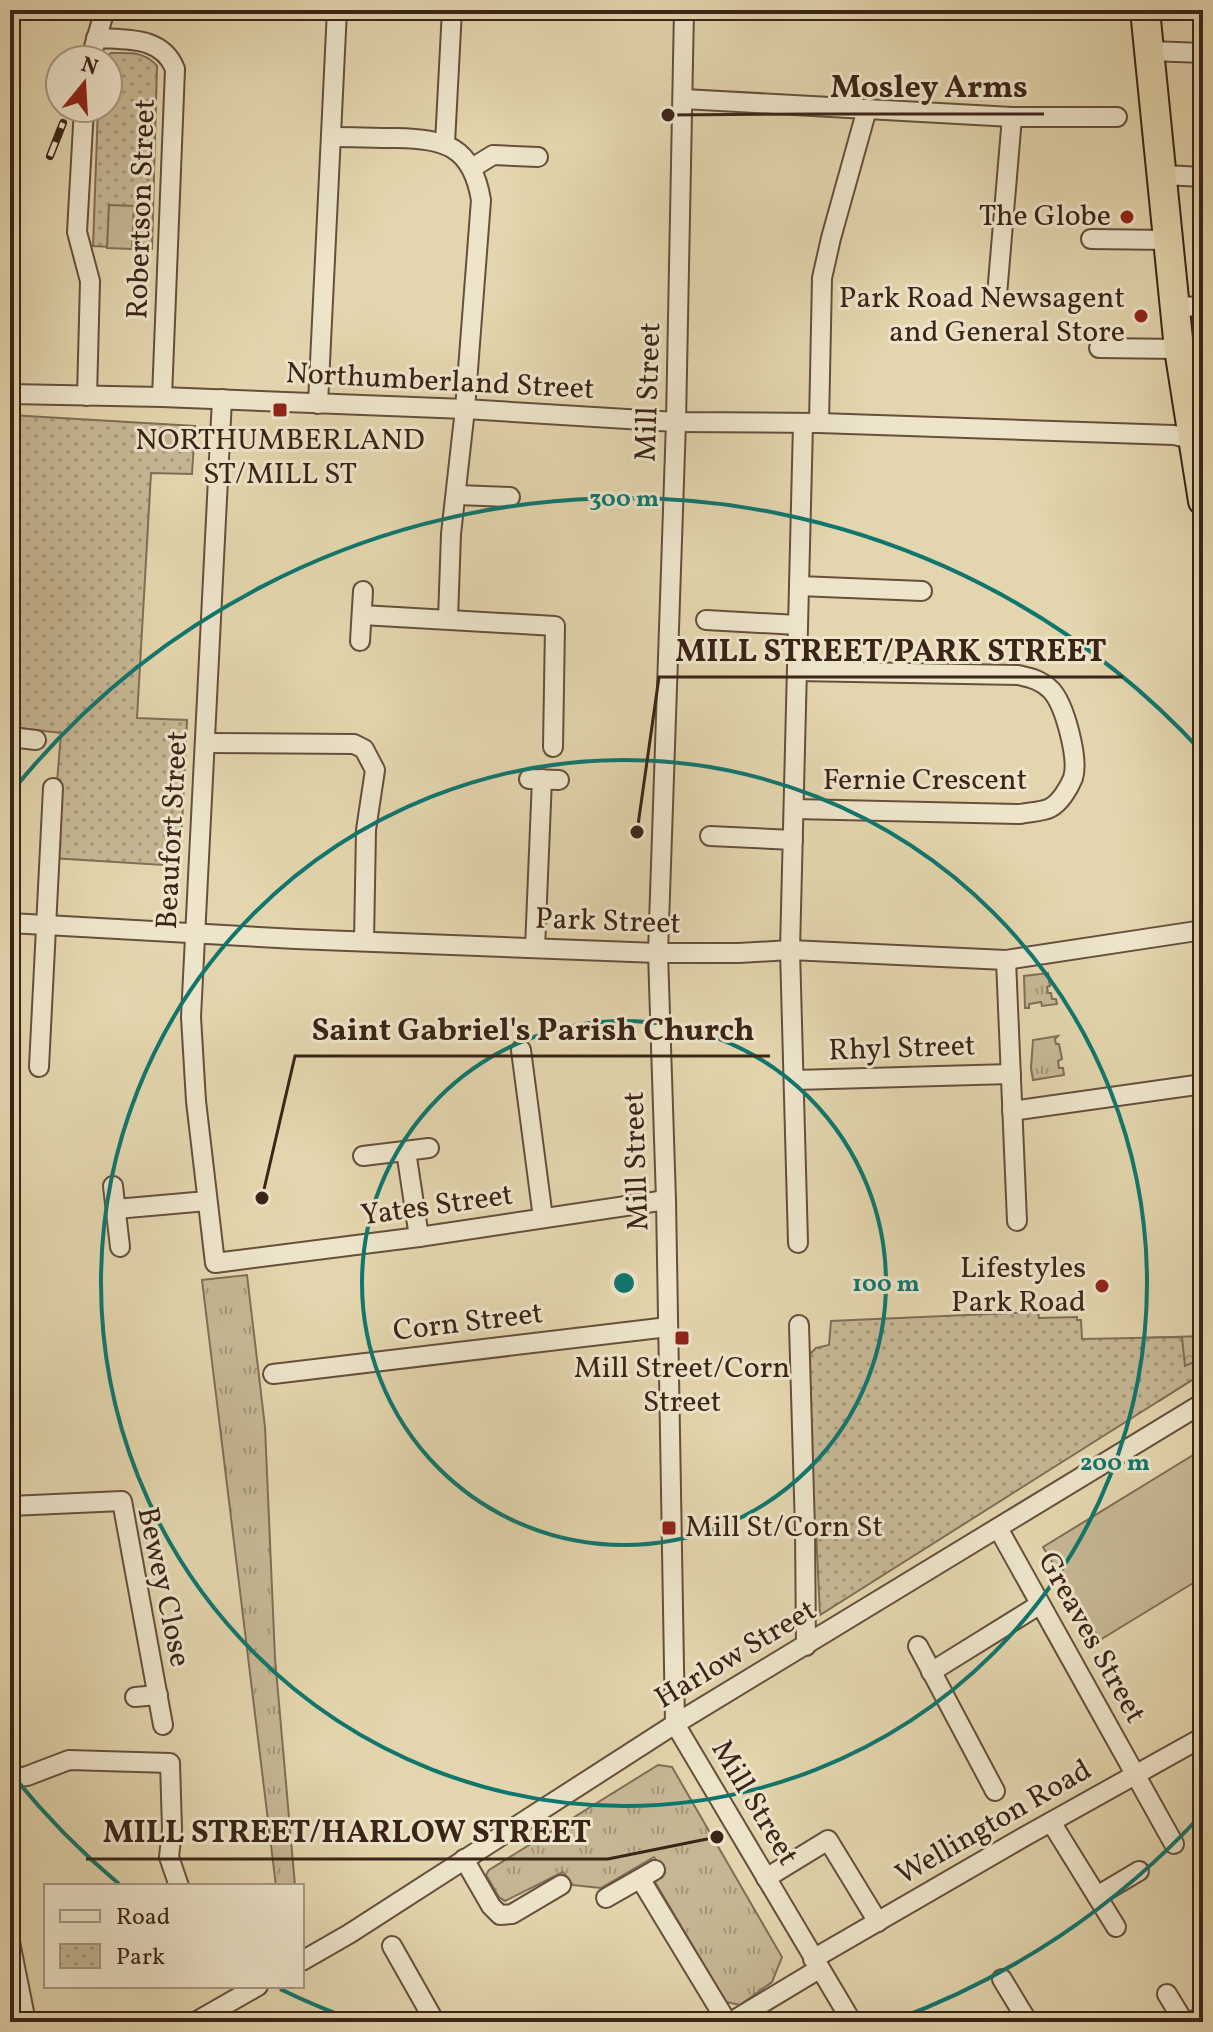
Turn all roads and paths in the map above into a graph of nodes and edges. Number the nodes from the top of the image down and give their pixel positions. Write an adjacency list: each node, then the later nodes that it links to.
1 (105, 10): 6 (street)
2 (337, 10): 15 (street)
3 (452, 10): 16 (street)
4 (684, 10): 10 (street, Mill Street)
5 (1145, 10): 8 (highway)
6 (96, 38): 7 (street); 29 (street, Robertson Street)
7 (94, 44)
8 (1150, 51): 9 (street); 19 (highway)
9 (1203, 53)
10 (684, 99): 11 (street); 33 (street, Mill Street)
11 (867, 109): 12 (street); 34 (street)
12 (1012, 117): 13 (street); 23 (street)
13 (1117, 117)
14 (83, 124): 28 (street)
15 (332, 137): 16 (street); 31 (street)
16 (445, 143): 18 (street)
17 (538, 157): 18 (street)
18 (472, 168): 32 (street)
19 (1164, 175): 20 (street); 22 (highway)
20 (1203, 177)
21 (1091, 239): 22 (street)
22 (1169, 240): 24 (highway)
23 (997, 295)
24 (1190, 306): 26 (highway)
25 (1099, 348): 26 (street)
26 (1179, 349): 35 (highway)
27 (10, 394): 28 (street, Northumberland Street)
28 (87, 396): 29 (street, Northumberland Street)
29 (162, 397): 30 (street, Northumberland Street)
30 (222, 399): 31 (street, Northumberland Street); 50 (street, Beaufort Street)
31 (318, 404): 32 (street, Northumberland Street)
32 (465, 409): 33 (street, Northumberland Street); 36 (street)
33 (676, 422): 34 (street, Northumberland Street); 64 (street, Mill Street)
34 (811, 423): 35 (street, Northumberland Street); 39 (street)
35 (1198, 441): 38 (highway)
36 (457, 495): 37 (street); 43 (street)
37 (510, 497)
38 (1203, 501)
39 (799, 586): 41 (street); 45 (street)
40 (363, 591): 42 (street)
41 (922, 591)
42 (362, 615): 43 (street); 46 (street)
43 (448, 619): 51 (street)
44 (706, 620): 45 (street)
45 (798, 625): 47 (street)
46 (360, 641)
47 (797, 671): 54 (street); 54 (street, Fernie Crescent)
48 (10, 737): 49 (street)
49 (36, 740)
50 (206, 743): 60 (street, Beaufort Street); 61 (street)
51 (553, 747)
52 (544, 779): 62 (street)
53 (53, 788): 58 (street)
54 (794, 809): 56 (street)
55 (710, 836): 56 (street)
56 (793, 840): 63 (street)
57 (10, 923): 58 (street, Park Street)
58 (46, 927): 60 (street, Park Street); 67 (street)
59 (1203, 930): 65 (street, Park Street)
60 (195, 933): 61 (street, Park Street); 77 (street, Beaufort Street)
61 (364, 941): 62 (street, Park Street)
62 (535, 948): 64 (street, Park Street)
63 (790, 950): 64 (street, Park Street); 65 (street, Park Street); 69 (street)
64 (658, 953): 76 (street, Mill Street)
65 (1006, 960): 68 (street)
66 (521, 1050): 79 (street)
67 (39, 1067)
68 (1011, 1074): 69 (street, Rhyl Street); 71 (street)
69 (795, 1080): 82 (street)
70 (1203, 1084): 71 (street)
71 (1012, 1111): 80 (street)
72 (429, 1148): 73 (street)
73 (406, 1151): 74 (street); 81 (street)
74 (363, 1156)
75 (113, 1186): 78 (street)
76 (666, 1200): 79 (street, Yates Street); 86 (street, Mill Street)
77 (207, 1201): 78 (street); 84 (street, Beaufort Street)
78 (116, 1209): 83 (street)
79 (543, 1218): 81 (street, Yates Street)
80 (1017, 1221)
81 (419, 1237): 84 (street, Yates Street)
82 (798, 1243)
83 (120, 1247)
84 (215, 1263)
85 (799, 1325): 92 (street)
86 (668, 1327): 87 (street, Corn Street); 97 (street, Mill Street)
87 (273, 1374)
88 (1203, 1403): 90 (street, Harlow Street)
89 (10, 1506): 95 (street, Bewey Close)
90 (998, 1528): 91 (street, Greaves Street); 92 (street, Harlow Street)
91 (1039, 1605): 94 (street); 100 (street, Greaves Street)
92 (806, 1646): 97 (street, Harlow Street)
93 (918, 1646): 94 (street)
94 (931, 1672): 102 (street)
95 (158, 1695): 96 (street, Bewey Close); 98 (street, Bewey Close)
96 (135, 1697)
97 (675, 1724): 105 (street, Harlow Street); 107 (street, Mill Street)
98 (163, 1725)
99 (1203, 1737): 100 (street, Wellington Road)
100 (1136, 1775): 103 (street, Wellington Road); 104 (street, Greaves Street)
101 (10, 1779): 108 (street)
102 (995, 1791)
103 (1051, 1822): 110 (street); 112 (street, Wellington Road)
104 (1174, 1844)
105 (464, 1859): 109 (street); 116 (street, Harlow Street)
106 (1139, 1871): 110 (street)
107 (766, 1878): 112 (street); 117 (street, Mill Street)
108 (178, 1884)
109 (561, 1885)
110 (1097, 1896): 113 (street)
111 (606, 1898): 125 (street)
112 (878, 1922): 117 (street, Wellington Road)
113 (1116, 1927)
114 (10, 1942): 122 (street)
115 (392, 1946): 124 (street)
116 (304, 1960)
117 (816, 1964): 125 (street, Wellington Road); 126 (street, Mill Street)
118 (1002, 1979): 127 (street)
119 (254, 1988): 123 (street)
120 (1167, 1994): 128 (street)
121 (1203, 2015): 129 (street)
122 (26, 2022)
123 (195, 2022)
124 (435, 2022)
125 (729, 2022)
126 (852, 2022)
127 (1028, 2022)
128 (1184, 2022)
129 (1192, 2022)

